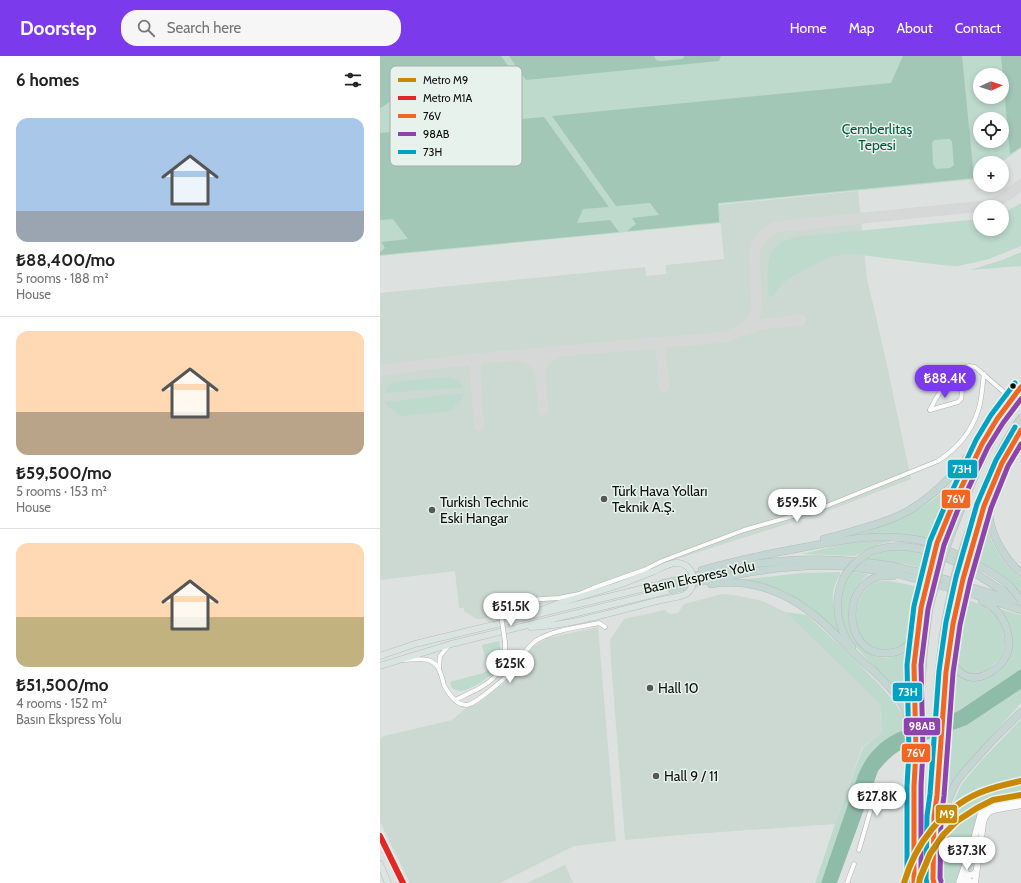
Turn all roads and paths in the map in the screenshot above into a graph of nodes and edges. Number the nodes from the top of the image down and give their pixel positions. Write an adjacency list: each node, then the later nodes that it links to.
1 (984, 374): 2 (street); 5 (street); 16 (street)
2 (947, 381): 2 (street)
3 (1021, 387): 5 (main road)
4 (1021, 398): 50 (highway, bridge)
5 (1012, 399): 7 (main road)
6 (1021, 418): 39 (highway, bridge)
7 (997, 419): 10 (highway); 18 (main road, bridge)
8 (1021, 430): 9 (main road)
9 (996, 475): 11 (highway); 19 (main road, bridge)
10 (796, 549): 13 (highway); 17 (highway, bridge)
11 (1021, 573)
12 (919, 580): 14 (highway, Basın Ekspress Yolu); 15 (highway, Basın Ekspress Yolu); 18 (highway)
13 (661, 584): 17 (highway, Basın Ekspress Yolu); 22 (main road, Basın Ekspress Yolu)
14 (671, 590): 23 (main road, Basın Ekspress Yolu); 30 (highway)
15 (964, 592): 19 (highway); 20 (highway, Basın Ekspress Yolu)
16 (526, 600)
17 (1021, 600): 30 (highway, bridge)
18 (921, 608): 35 (main road)
19 (956, 610): 39 (main road)
20 (1021, 610)
21 (500, 615): 31 (street, bridge)
22 (532, 616): 23 (main road, bridge); 26 (main road, Basın Ekspress Yolu)
23 (518, 627): 25 (main road, Basın Ekspress Yolu)
24 (605, 627): 31 (street)
25 (450, 644): 27 (main road, Basın Ekspress Yolu); 29 (street)
26 (380, 656)
27 (400, 660): 28 (main road, Basın Ekspress Yolu); 29 (street)
28 (380, 666)
29 (439, 668): 31 (street)
30 (875, 672): 35 (highway)
31 (455, 700)
32 (1021, 708): 34 (highway)
33 (1021, 712): 34 (highway)
34 (1012, 720): 41 (highway)
35 (914, 786): 49 (main road)
36 (906, 799): 40 (street)
37 (1021, 801): 44 (main road)
38 (1021, 806): 45 (main road)
39 (934, 817): 41 (highway)
40 (859, 850)
41 (933, 861): 46 (highway)
42 (380, 864): 47 (main road)
43 (854, 864): 48 (street)
44 (965, 866): 45 (main road); 51 (main road)
45 (976, 872): 53 (main road)
46 (933, 882)
47 (388, 883)
48 (847, 883)
49 (914, 883)
50 (921, 883)
51 (960, 883): 52 (main road)
52 (972, 883)
53 (975, 883)

